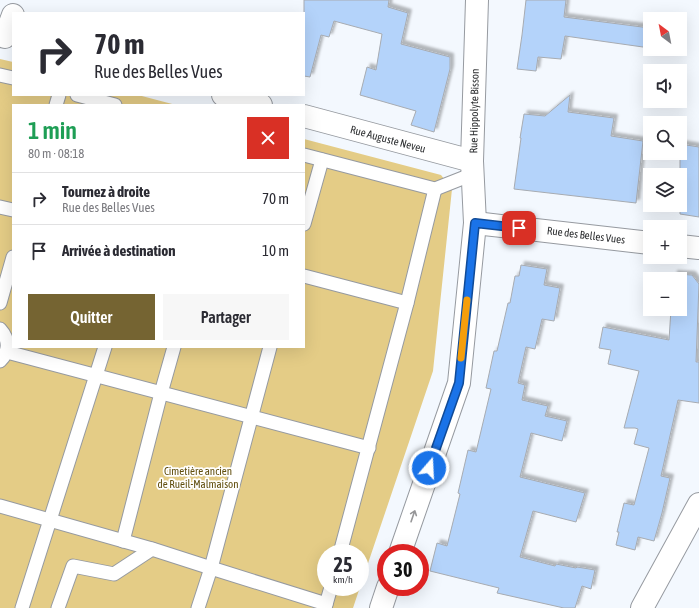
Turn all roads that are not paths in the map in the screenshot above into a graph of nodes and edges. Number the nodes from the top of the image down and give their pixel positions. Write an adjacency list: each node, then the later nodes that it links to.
1 (18, 0): 3 (street)
2 (476, 0): 15 (street, Rue Hippolyte Bisson)
3 (14, 12)
4 (12, 17): 5 (street)
5 (6, 37)
6 (0, 75): 7 (lane)
7 (12, 78)
8 (81, 96): 10 (lane)
9 (227, 96): 11 (street)
10 (111, 104)
11 (257, 104)
12 (305, 116): 15 (street, Rue Auguste Neveu)
13 (305, 155): 14 (lane)
14 (322, 160): 16 (lane); 19 (lane)
15 (473, 167): 16 (lane); 20 (street, Rue Hippolyte Bisson)
16 (435, 189): 27 (lane)
17 (0, 207): 18 (lane)
18 (12, 210)
19 (305, 220)
20 (475, 223): 21 (street, Rue des Belles Vues); 42 (street, Rue Hippolyte Bisson, one-way to 20)
21 (643, 242)
22 (687, 247): 23 (street)
23 (699, 248)
24 (12, 261): 26 (lane)
25 (305, 276): 27 (lane)
26 (0, 303)
27 (408, 303): 36 (lane)
28 (0, 329): 32 (lane)
29 (105, 348): 33 (lane)
30 (174, 348): 34 (lane)
31 (270, 348): 35 (lane)
32 (3, 357): 33 (lane)
33 (96, 375): 34 (lane); 39 (lane)
34 (161, 393): 35 (lane); 40 (lane)
35 (251, 416): 36 (lane); 44 (lane)
36 (369, 448): 41 (lane)
37 (699, 504): 52 (street)
38 (0, 506): 39 (lane)
39 (50, 520): 40 (lane); 48 (lane)
40 (123, 541): 43 (lane)
41 (342, 544)
42 (403, 544)
43 (152, 549): 44 (lane); 49 (lane)
44 (211, 568): 47 (lane); 50 (lane)
45 (328, 596): 47 (lane)
46 (385, 596): 51 (street)
47 (325, 606)
48 (22, 608)
49 (58, 608)
50 (198, 608)
51 (381, 608)
52 (642, 608)

